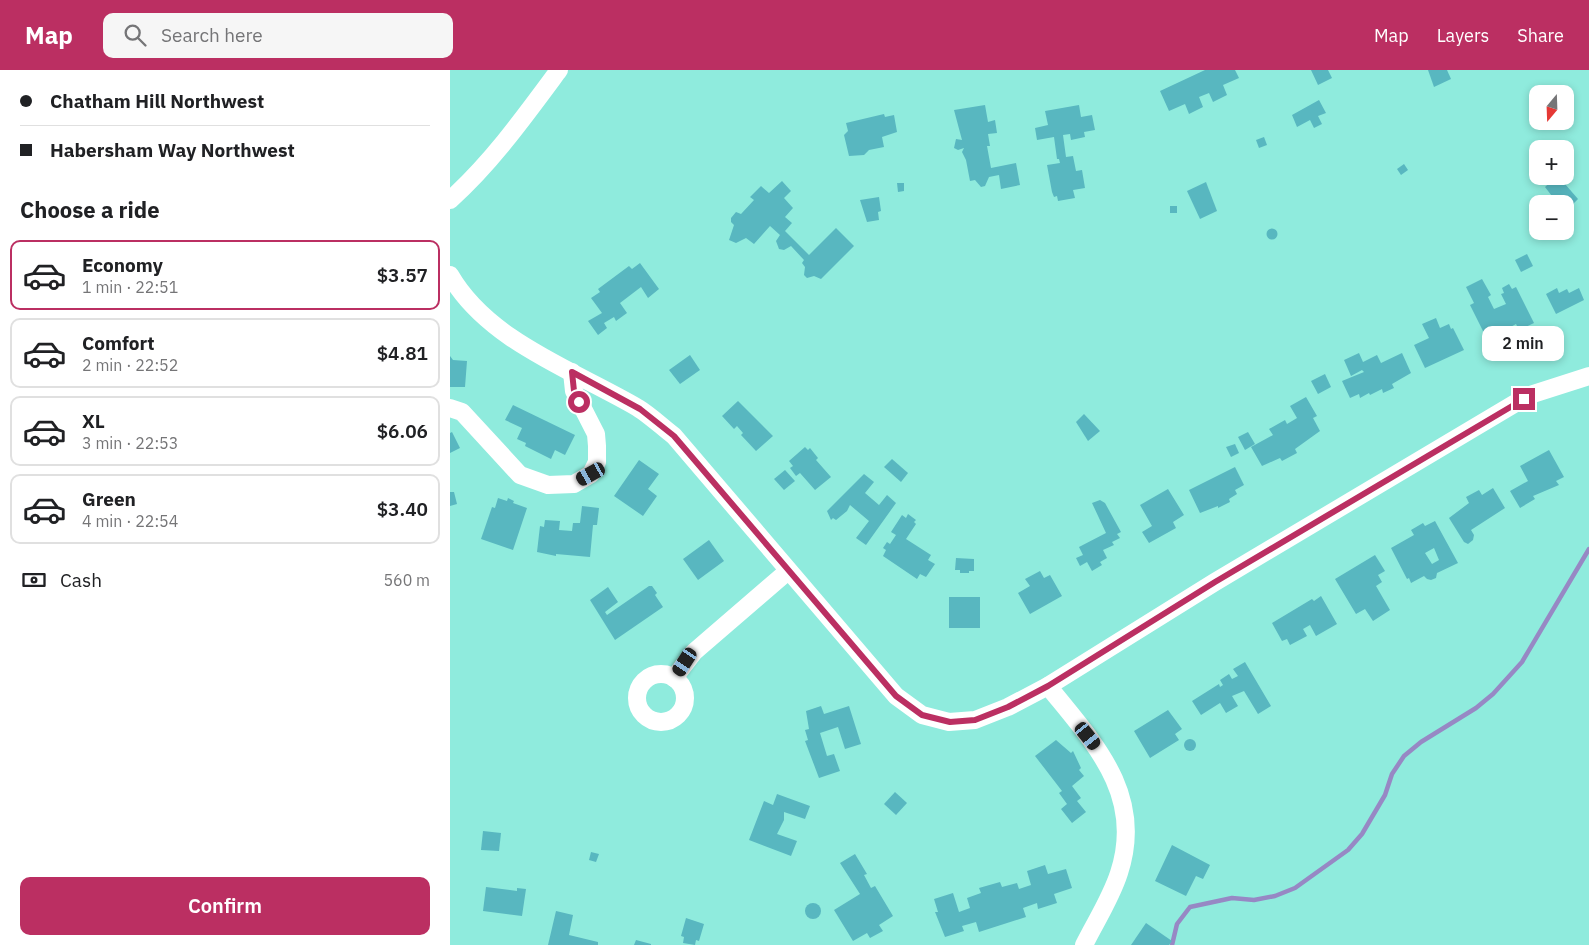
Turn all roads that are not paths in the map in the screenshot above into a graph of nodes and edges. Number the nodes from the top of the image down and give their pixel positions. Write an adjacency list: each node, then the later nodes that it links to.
1 (559, 70): 2 (street)
2 (450, 200)
3 (450, 275): 4 (street)
4 (572, 372): 6 (street); 7 (street)
5 (1589, 376): 9 (street)
6 (450, 408)
7 (788, 571): 8 (street); 9 (street)
8 (674, 678)
9 (1048, 686): 10 (street)
10 (1084, 945)

